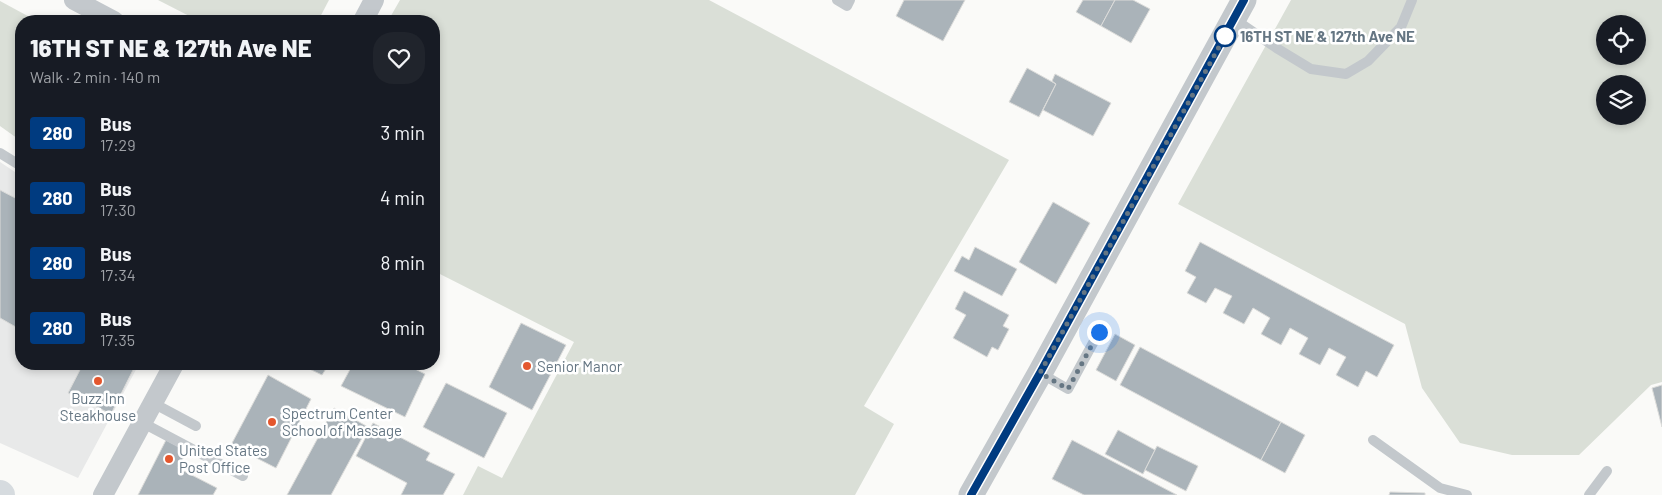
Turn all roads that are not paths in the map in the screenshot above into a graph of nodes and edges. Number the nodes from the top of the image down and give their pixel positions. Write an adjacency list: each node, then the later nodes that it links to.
1 (74, 0): 7 (street)
2 (374, 0): 8 (street)
3 (837, 0): 4 (lane)
4 (850, 0)
5 (1412, 0): 6 (lane)
6 (1239, 9): 13 (street)
7 (103, 15)
8 (365, 15)
9 (0, 153): 10 (lane)
10 (15, 162)
11 (1099, 332): 13 (lane)
12 (171, 370): 14 (street)
13 (1040, 373): 21 (street)
14 (152, 403): 15 (street); 16 (lane)
15 (143, 423): 19 (lane); 20 (street)
16 (196, 426)
17 (1373, 440): 22 (lane)
18 (1607, 471): 23 (lane)
19 (243, 476)
20 (103, 495)
21 (971, 495)
22 (1467, 495)
23 (1588, 495)

